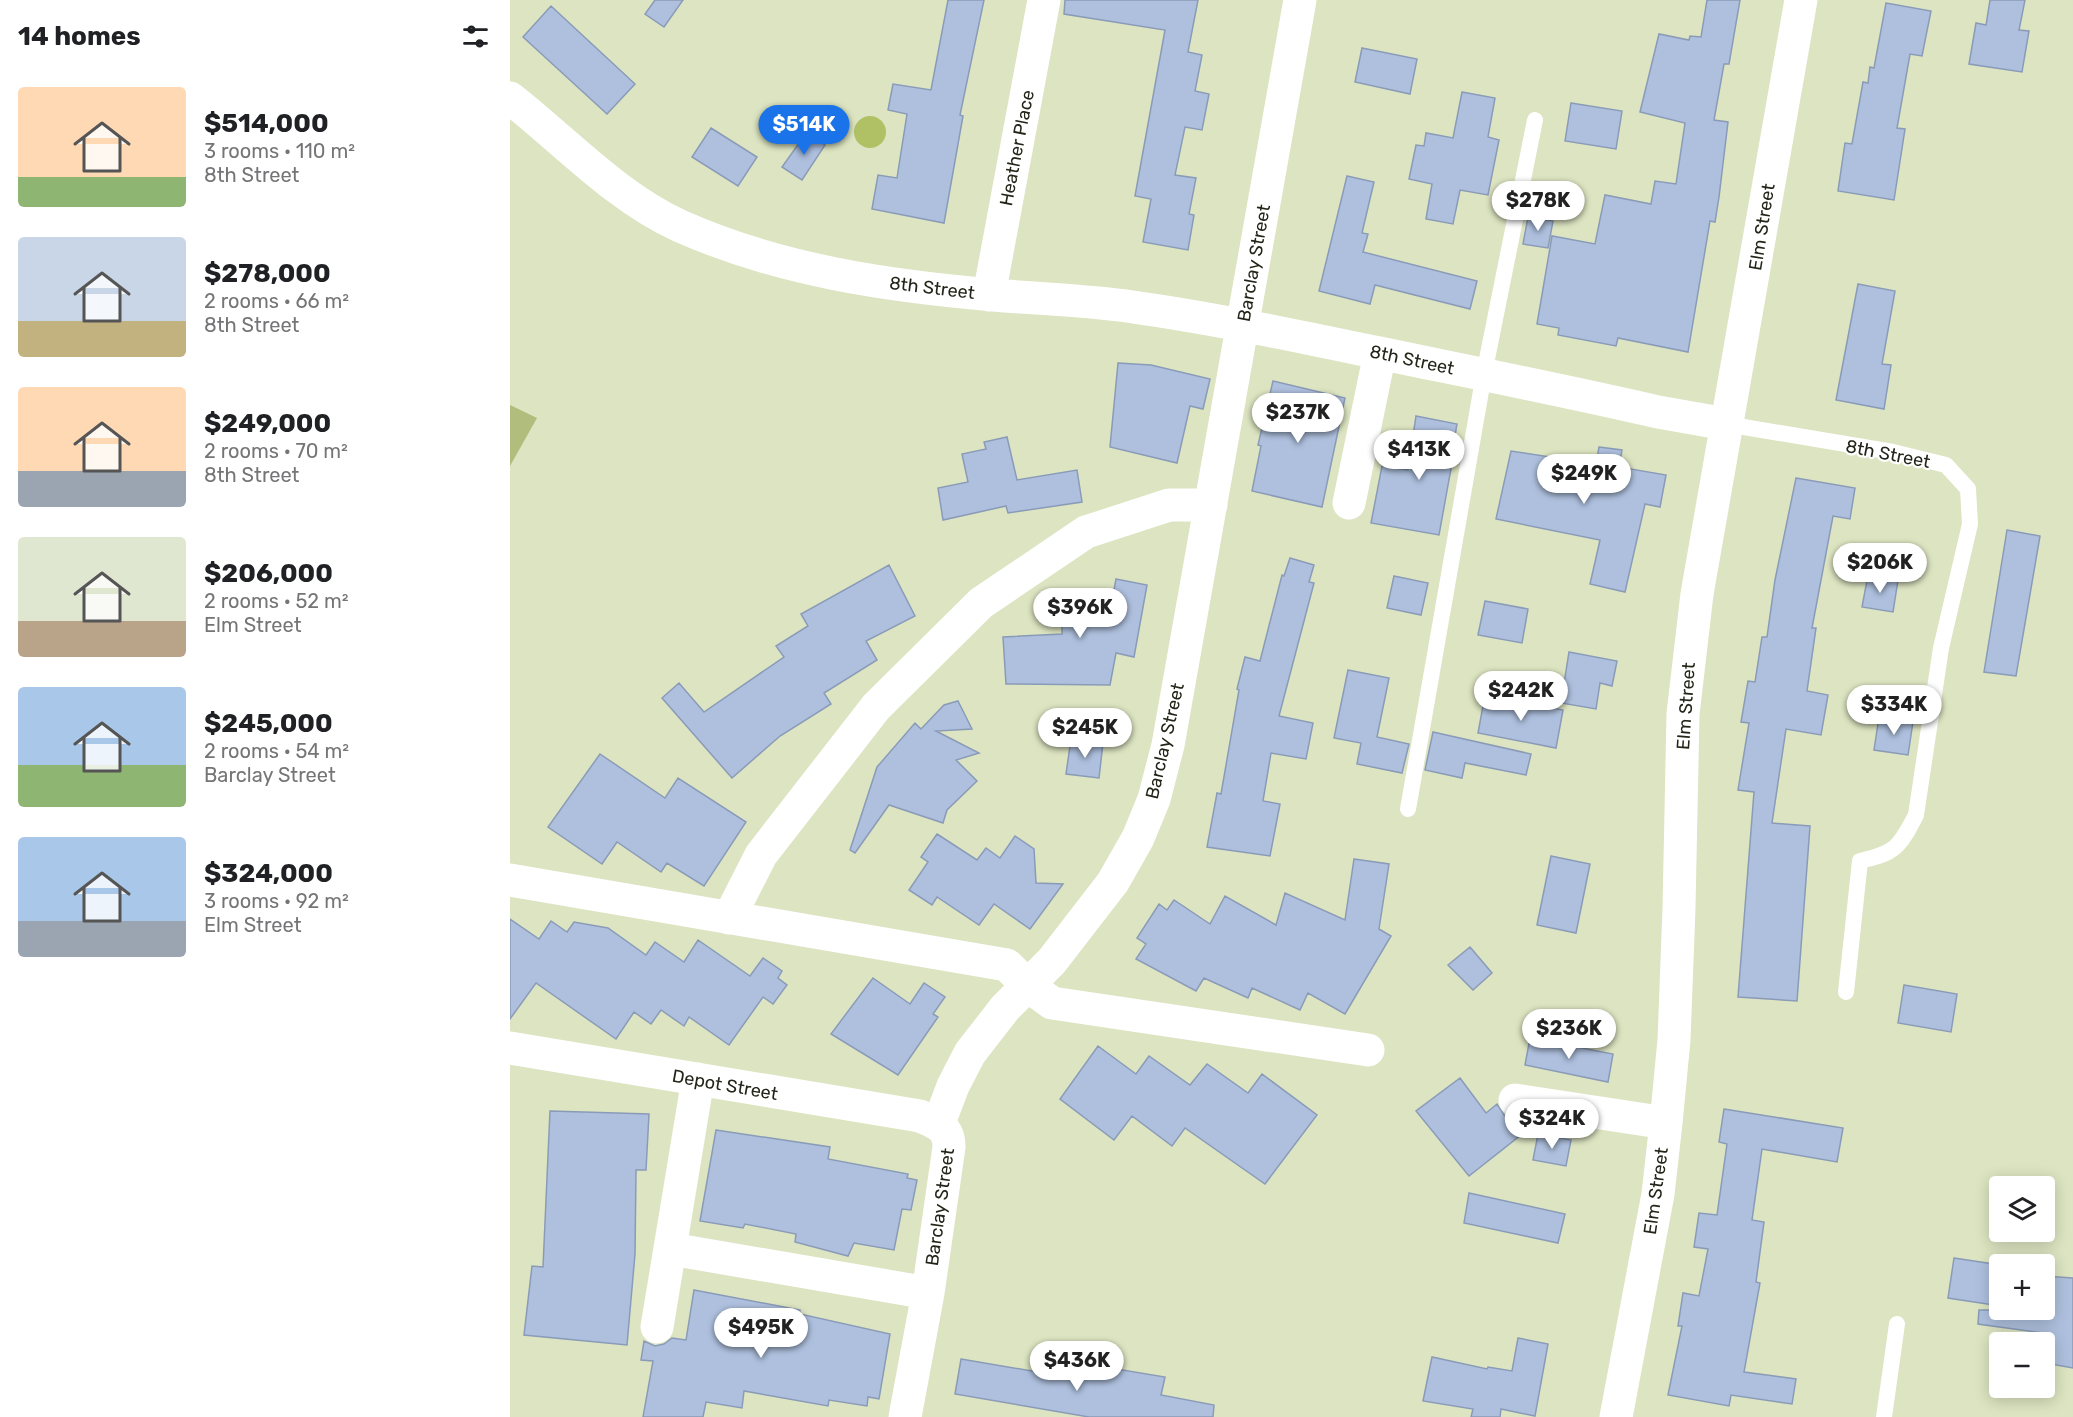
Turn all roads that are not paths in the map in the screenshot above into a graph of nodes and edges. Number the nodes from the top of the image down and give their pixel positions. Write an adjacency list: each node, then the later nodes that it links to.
1 (1044, 0): 6 (street, Heather Place)
2 (1300, 0): 7 (street, Barclay Street)
3 (1801, 0): 10 (street, Elm Street)
4 (510, 98): 6 (street, 8th Street)
5 (1535, 120): 9 (lane)
6 (989, 295): 7 (street, 8th Street)
7 (1243, 325): 8 (street, 8th Street); 12 (street, Barclay Street)
8 (1380, 353): 9 (street, 8th Street); 11 (street)
9 (1484, 374): 10 (street, 8th Street); 13 (lane)
10 (1726, 424): 17 (lane, 8th Street); 23 (street, Elm Street)
11 (1349, 503)
12 (1211, 505): 15 (street); 16 (street, Barclay Street)
13 (1408, 809)
14 (510, 880): 15 (street)
15 (729, 918): 16 (street)
16 (1027, 985): 19 (street); 22 (street, Barclay Street)
17 (1846, 992)
18 (510, 1048): 20 (street, Depot Street)
19 (1368, 1050)
20 (698, 1079): 22 (street, Depot Street); 24 (street)
21 (1515, 1100): 23 (street)
22 (939, 1123): 25 (street, Barclay Street)
23 (1666, 1123): 29 (street, Elm Street)
24 (671, 1249): 25 (street); 27 (street)
25 (928, 1293): 28 (street, Barclay Street)
26 (1897, 1324): 30 (lane)
27 (657, 1327)
28 (905, 1417)
29 (1616, 1417)
30 (1884, 1417)

